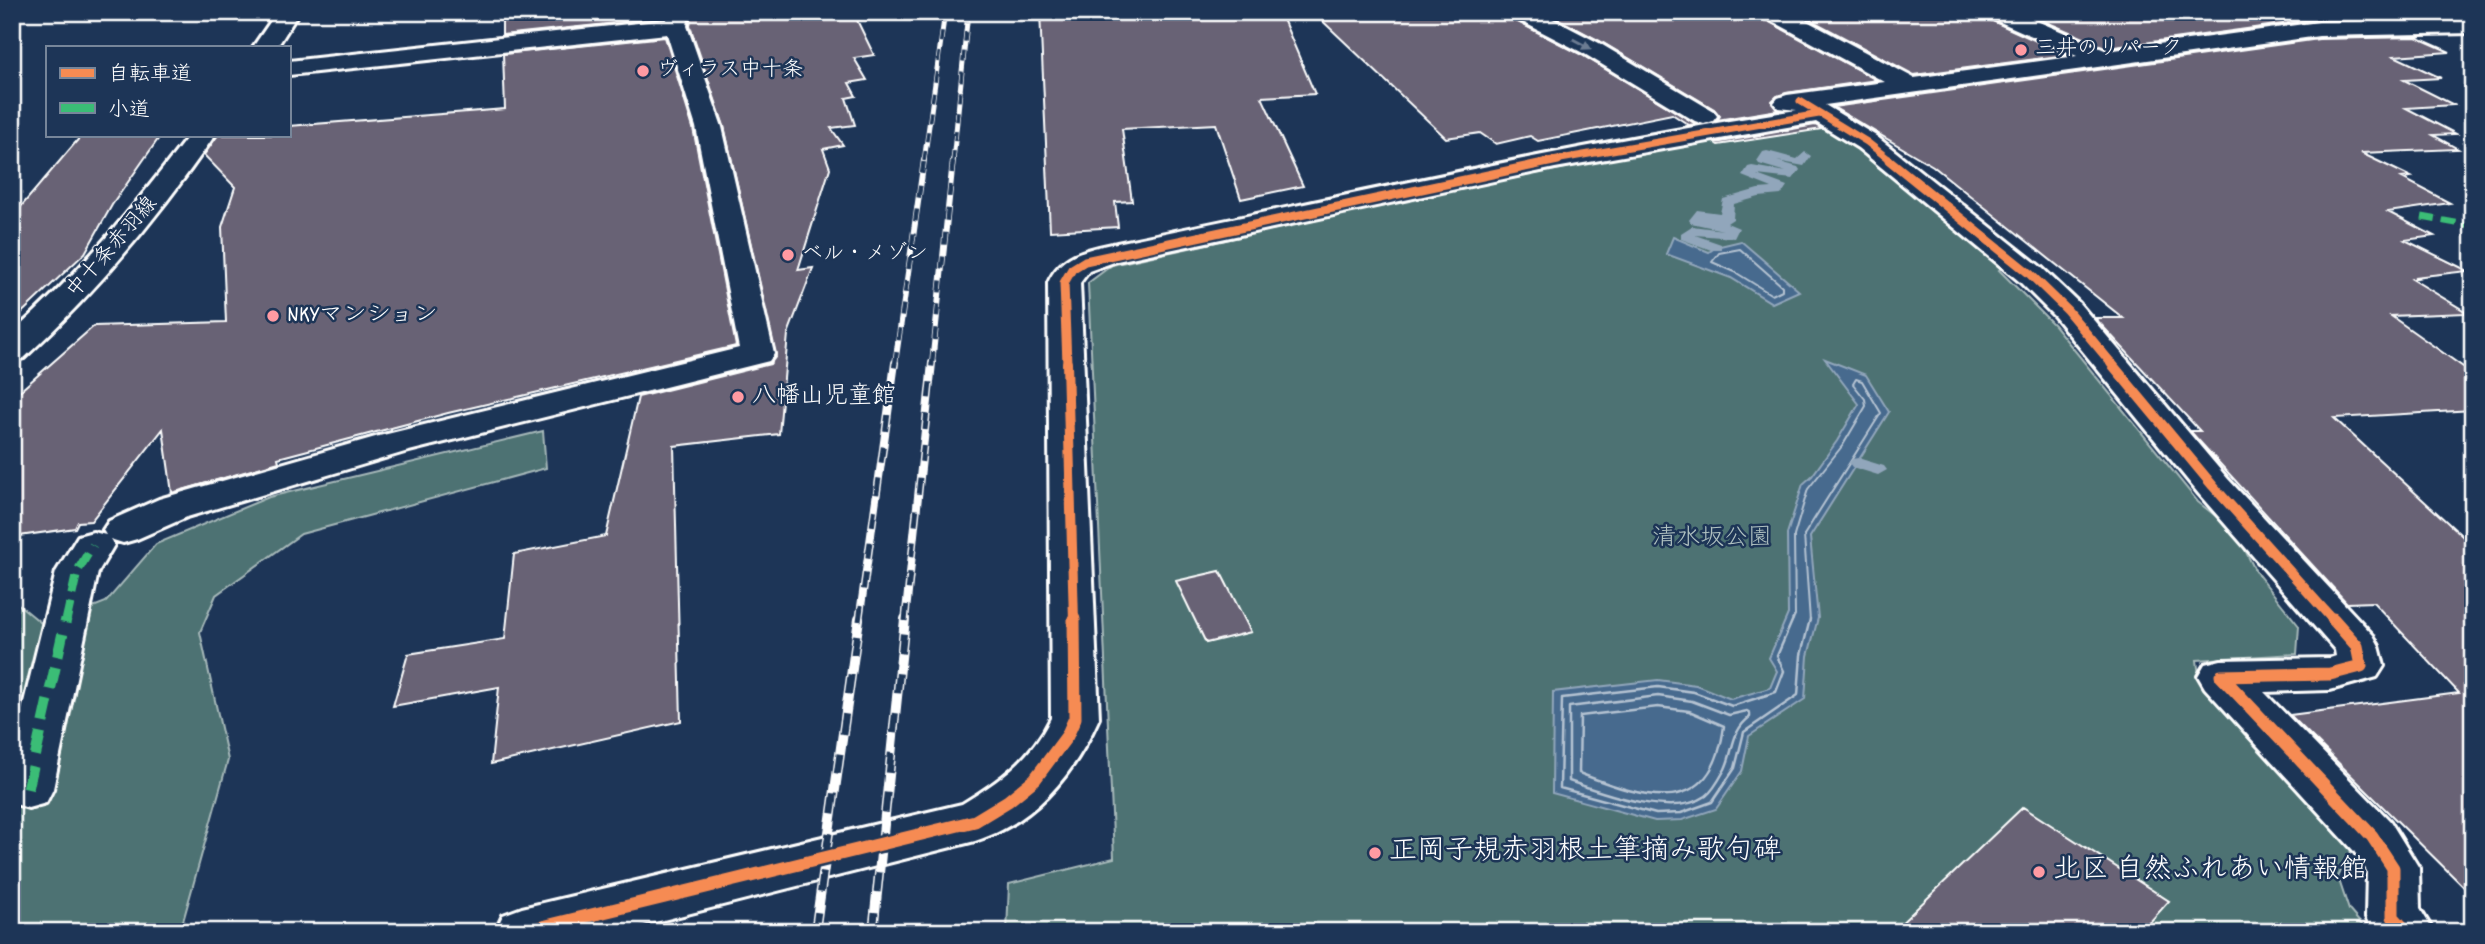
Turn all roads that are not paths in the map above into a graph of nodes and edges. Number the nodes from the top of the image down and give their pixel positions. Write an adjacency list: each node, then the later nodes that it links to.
1 (288, 12): 9 (street)
2 (1521, 12): 14 (street, one-way to 14)
3 (1773, 12): 12 (street)
4 (1997, 12): 10 (street)
5 (2277, 12): 8 (street)
6 (677, 19): 11 (street); 18 (street)
7 (2473, 26): 8 (street)
8 (2319, 29): 10 (street)
9 (266, 46)
10 (2104, 60): 12 (street)
11 (290, 68)
12 (1911, 86): 13 (street)
13 (1809, 107): 14 (street); 19 (street); 20 (street)
14 (1704, 116): 16 (street)
15 (201, 136): 17 (street, 中十条赤羽線)
16 (1472, 164)
17 (12, 351)
18 (28, 789)
19 (522, 932)
20 (2407, 932)

